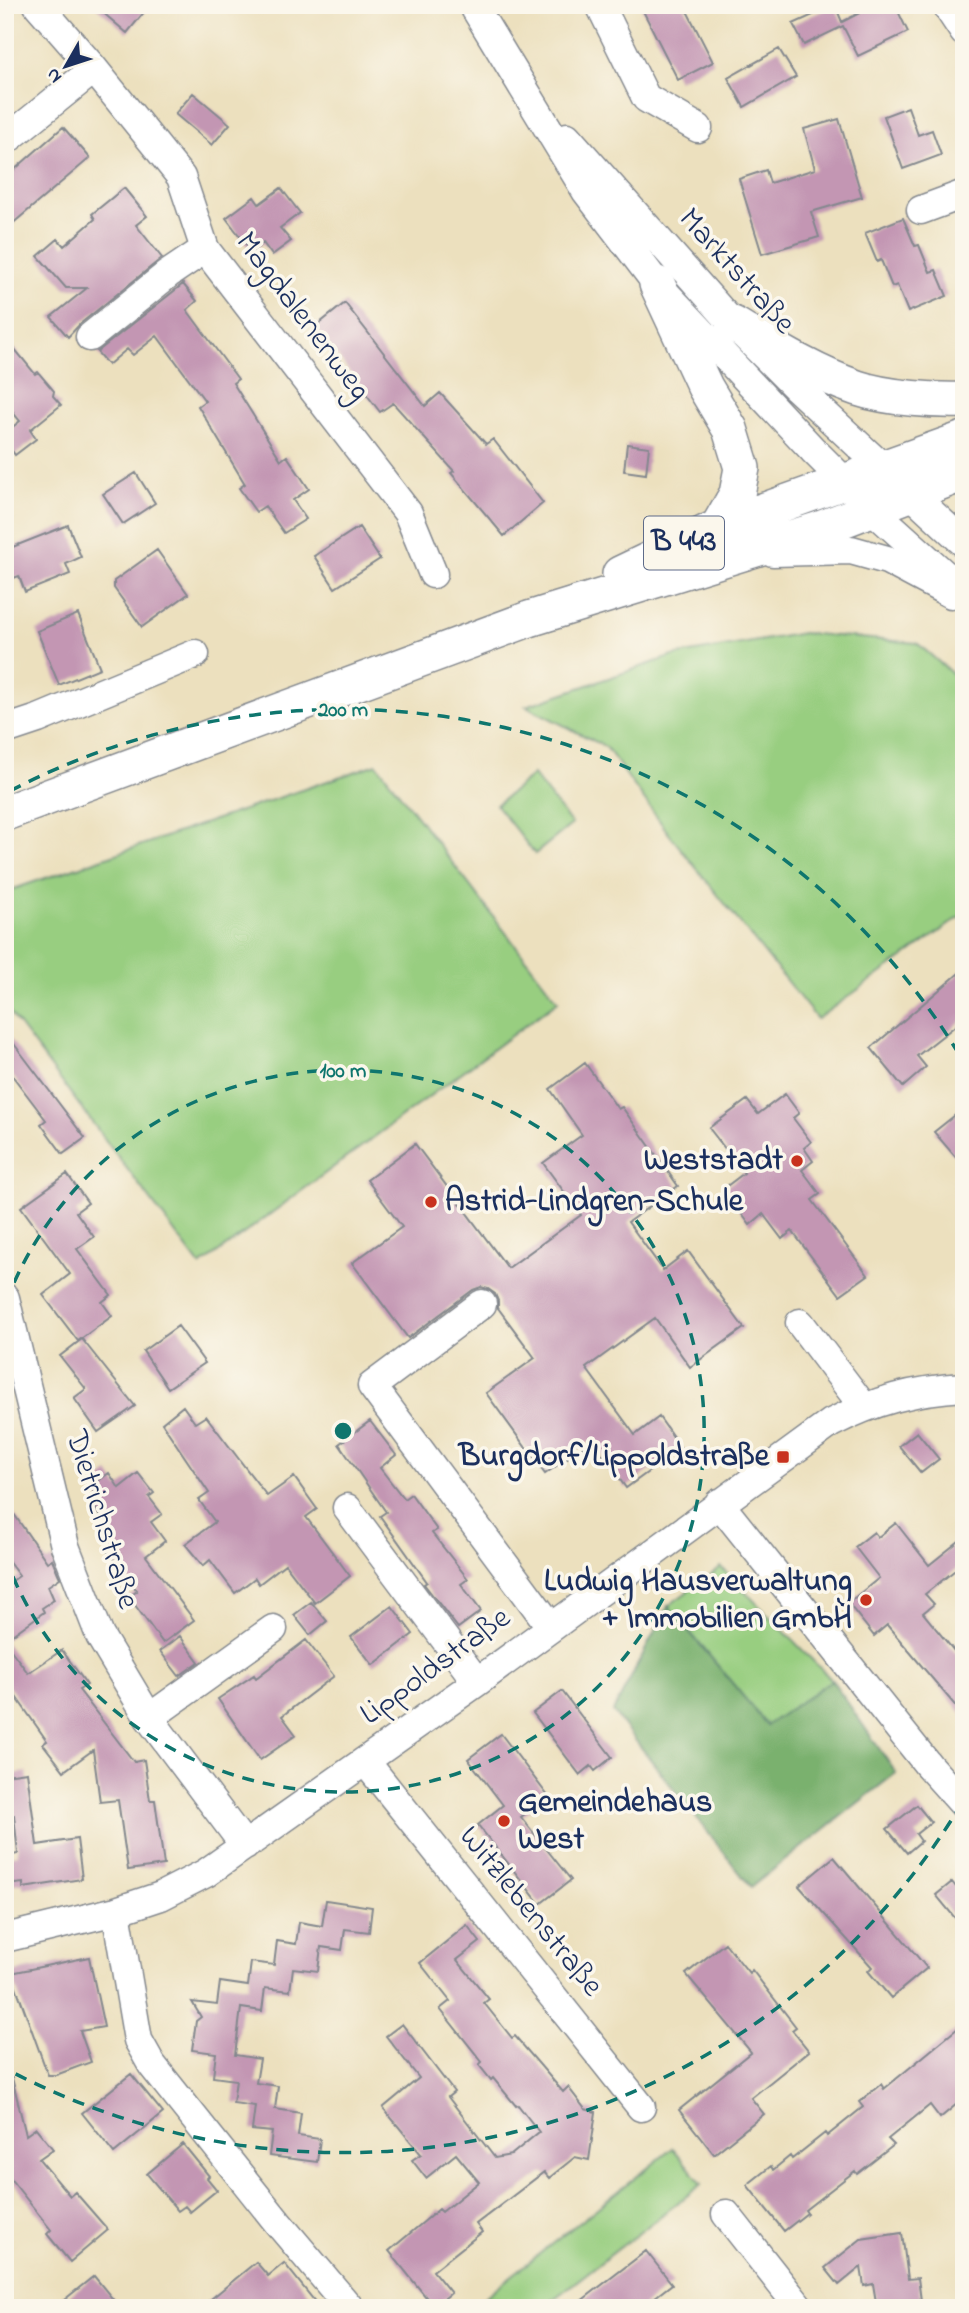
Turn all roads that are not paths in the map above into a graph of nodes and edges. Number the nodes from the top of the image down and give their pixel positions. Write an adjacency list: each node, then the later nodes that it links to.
1 (38, 5): 6 (street, Magdalenenweg)
2 (473, 5): 7 (street, Marktstraße)
3 (600, 5): 8 (street)
4 (946, 5): 5 (street)
5 (964, 32)
6 (94, 69): 9 (street); 12 (street, Magdalenenweg)
7 (521, 85): 13 (street, Marktstraße); 14 (street, Marktstraße)
8 (698, 128)
9 (5, 141)
10 (964, 194): 11 (street)
11 (921, 210)
12 (205, 249): 15 (street); 26 (street, Magdalenenweg)
13 (657, 284): 20 (street, Marktstraße); 23 (main road)
14 (733, 324): 16 (main road); 18 (street, Marktstraße)
15 (90, 337)
16 (964, 400)
17 (964, 439): 18 (main road, B 443)
18 (883, 468): 20 (main road, B 443); 21 (street, Marktstraße)
19 (964, 473): 21 (main road, B 443)
20 (844, 480): 22 (street, Marktstraße); 23 (main road, B 443)
21 (911, 494): 22 (main road, B 443); 24 (street, Marktstraße)
22 (873, 509): 25 (main road, B 443); 27 (street, Marktstraße)
23 (718, 527): 29 (main road, B 443)
24 (964, 543)
25 (746, 553): 28 (street); 29 (main road, B 443)
26 (433, 574)
27 (964, 592)
28 (964, 601)
29 (529, 619): 32 (main road, B 443)
30 (195, 654): 31 (street)
31 (5, 730)
32 (5, 813)
33 (5, 1298): 43 (street, Dietrichstraße)
34 (482, 1304): 40 (street)
35 (800, 1323): 37 (street)
36 (964, 1387): 37 (street, Lippoldstraße)
37 (863, 1406): 38 (street, Lippoldstraße)
38 (719, 1503): 40 (street, Lippoldstraße); 45 (street)
39 (347, 1508): 42 (street)
40 (551, 1627): 42 (street, Lippoldstraße)
41 (273, 1629): 43 (street)
42 (477, 1682): 44 (street, Lippoldstraße)
43 (149, 1718): 46 (street, Dietrichstraße)
44 (365, 1762): 46 (street, Lippoldstraße); 49 (street, Witzlebenstraße)
45 (964, 1805)
46 (245, 1846): 47 (street, Lippoldstraße)
47 (116, 1911): 48 (street, Lippoldstraße); 51 (street)
48 (5, 1937)
49 (640, 2107)
50 (726, 2214): 52 (street)
51 (350, 2308)
52 (800, 2308)

